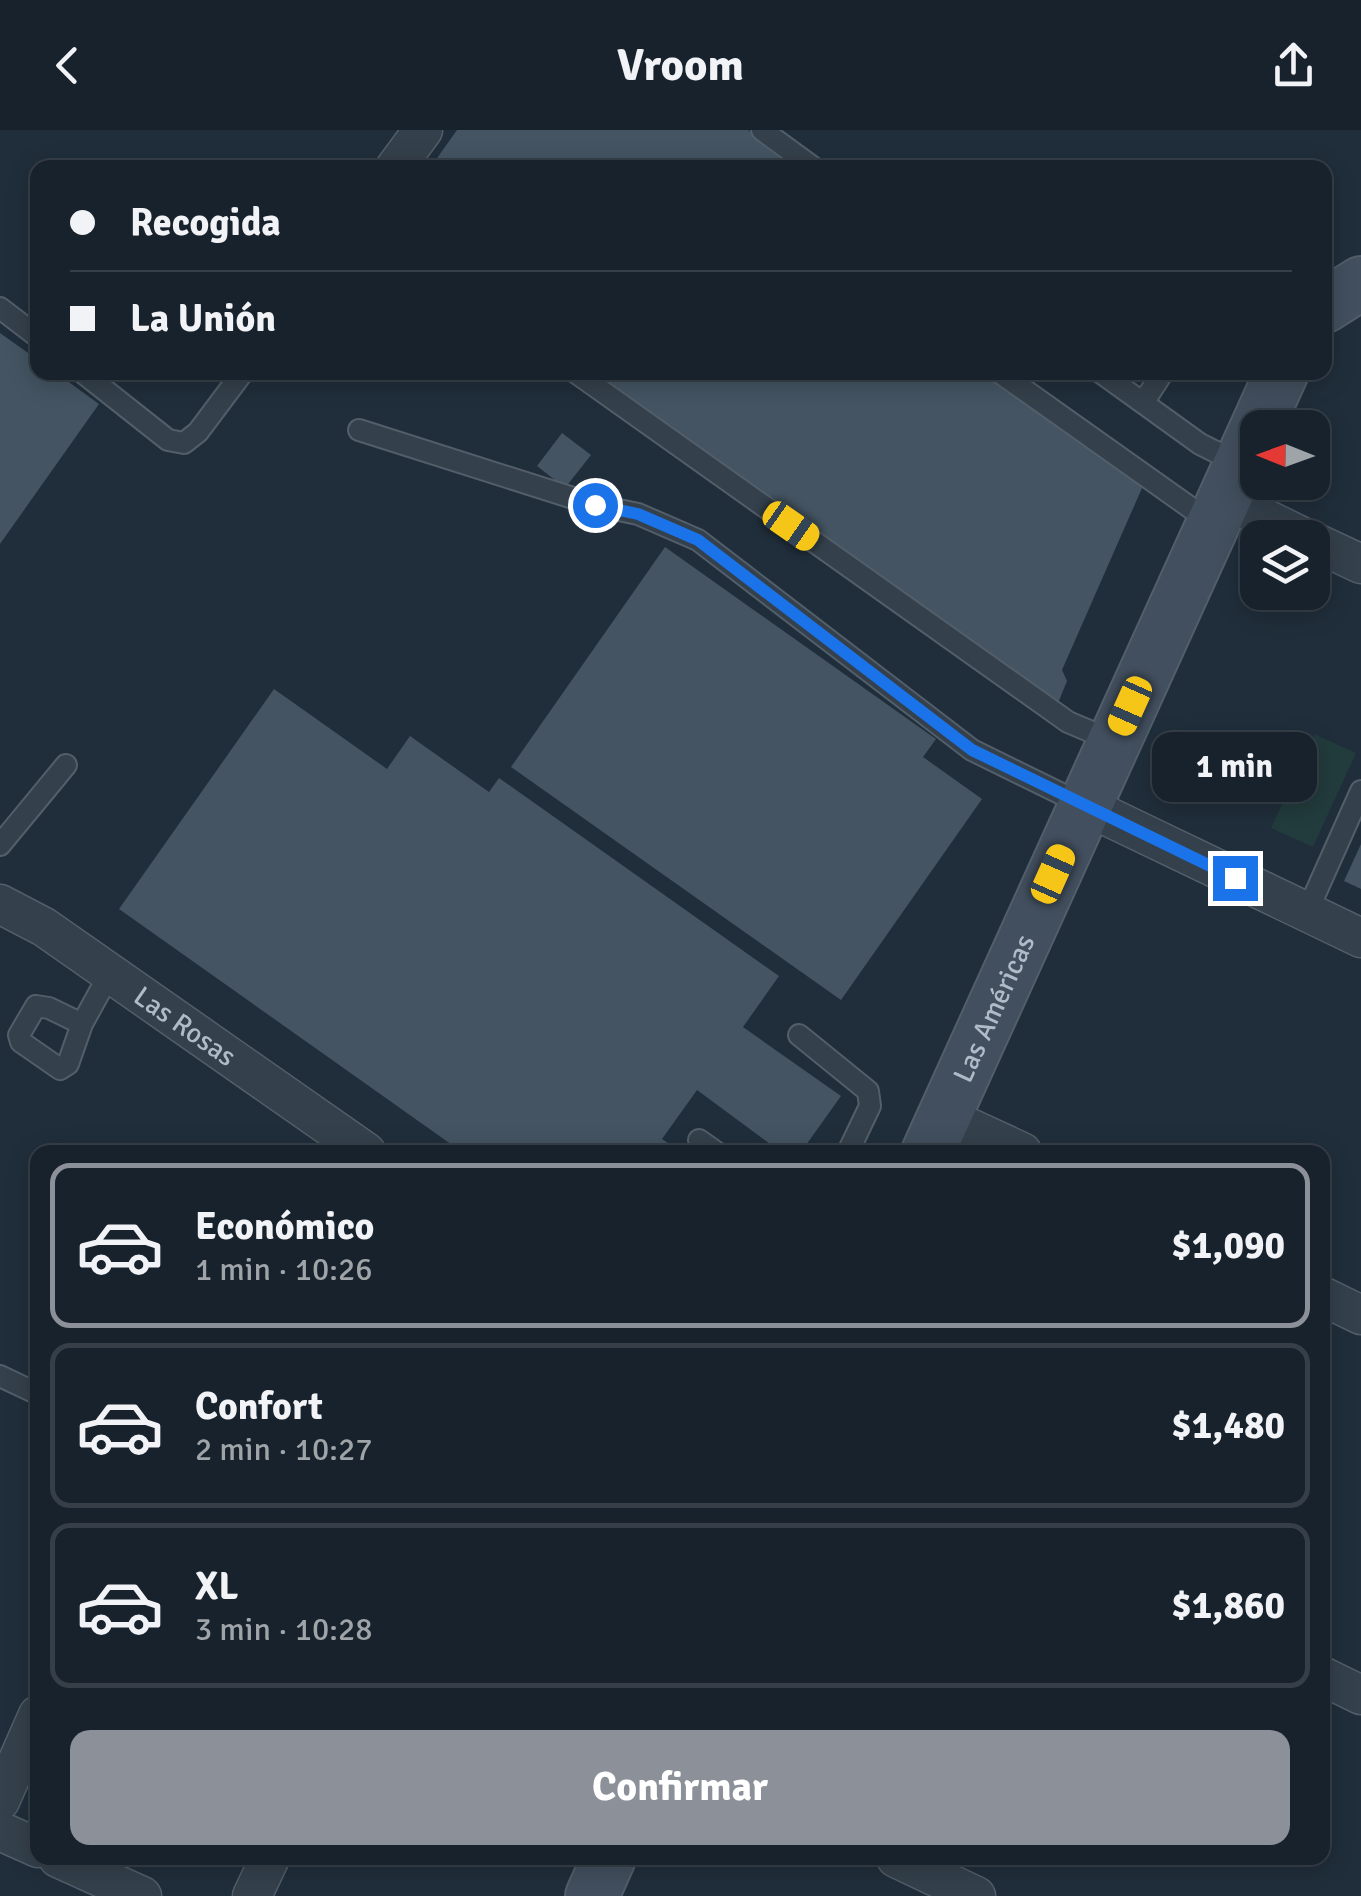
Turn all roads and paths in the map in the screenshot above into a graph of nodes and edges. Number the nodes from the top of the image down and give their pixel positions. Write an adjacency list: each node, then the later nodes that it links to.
1 (422, 130): 3 (street)
2 (762, 130): 4 (lane)
3 (401, 160)
4 (803, 160)
5 (0, 308): 6 (lane)
6 (30, 331)
7 (92, 380): 8 (lane)
8 (237, 380)
9 (586, 380): 20 (lane)
10 (1014, 380): 16 (lane)
11 (1111, 380): 14 (lane)
12 (1158, 380): 14 (lane)
13 (1278, 380): 16 (street, Las Américas)
14 (1143, 403): 16 (lane)
15 (359, 430): 23 (lane)
16 (1225, 495): 17 (street); 20 (street, Las Américas)
17 (1272, 520)
18 (1330, 549): 19 (street)
19 (1361, 564)
20 (1114, 742): 23 (street, Las Américas)
21 (66, 764): 24 (lane)
22 (1361, 792): 26 (lane)
23 (1084, 805): 26 (street); 31 (street, Las Américas)
24 (0, 845)
25 (0, 904): 28 (street, Las Rosas)
26 (1306, 912): 27 (street)
27 (1361, 938)
28 (110, 972): 29 (lane); 32 (street, Las Rosas)
29 (82, 1024)
30 (799, 1035): 33 (lane)
31 (936, 1134): 34 (street)
32 (356, 1145)
33 (851, 1145)
34 (989, 1145)
35 (1330, 1300): 36 (street)
36 (1361, 1315)
37 (0, 1376): 38 (lane)
38 (30, 1390)
39 (1330, 1680): 40 (street)
40 (1361, 1695)
41 (30, 1733): 42 (street)
42 (0, 1801)
43 (0, 1831): 44 (street)
44 (30, 1844)
45 (73, 1865): 50 (street)
46 (267, 1865): 51 (street)
47 (607, 1865): 52 (street)
48 (910, 1865): 49 (street)
49 (972, 1895)
50 (142, 1896)
51 (252, 1896)
52 (592, 1896)

